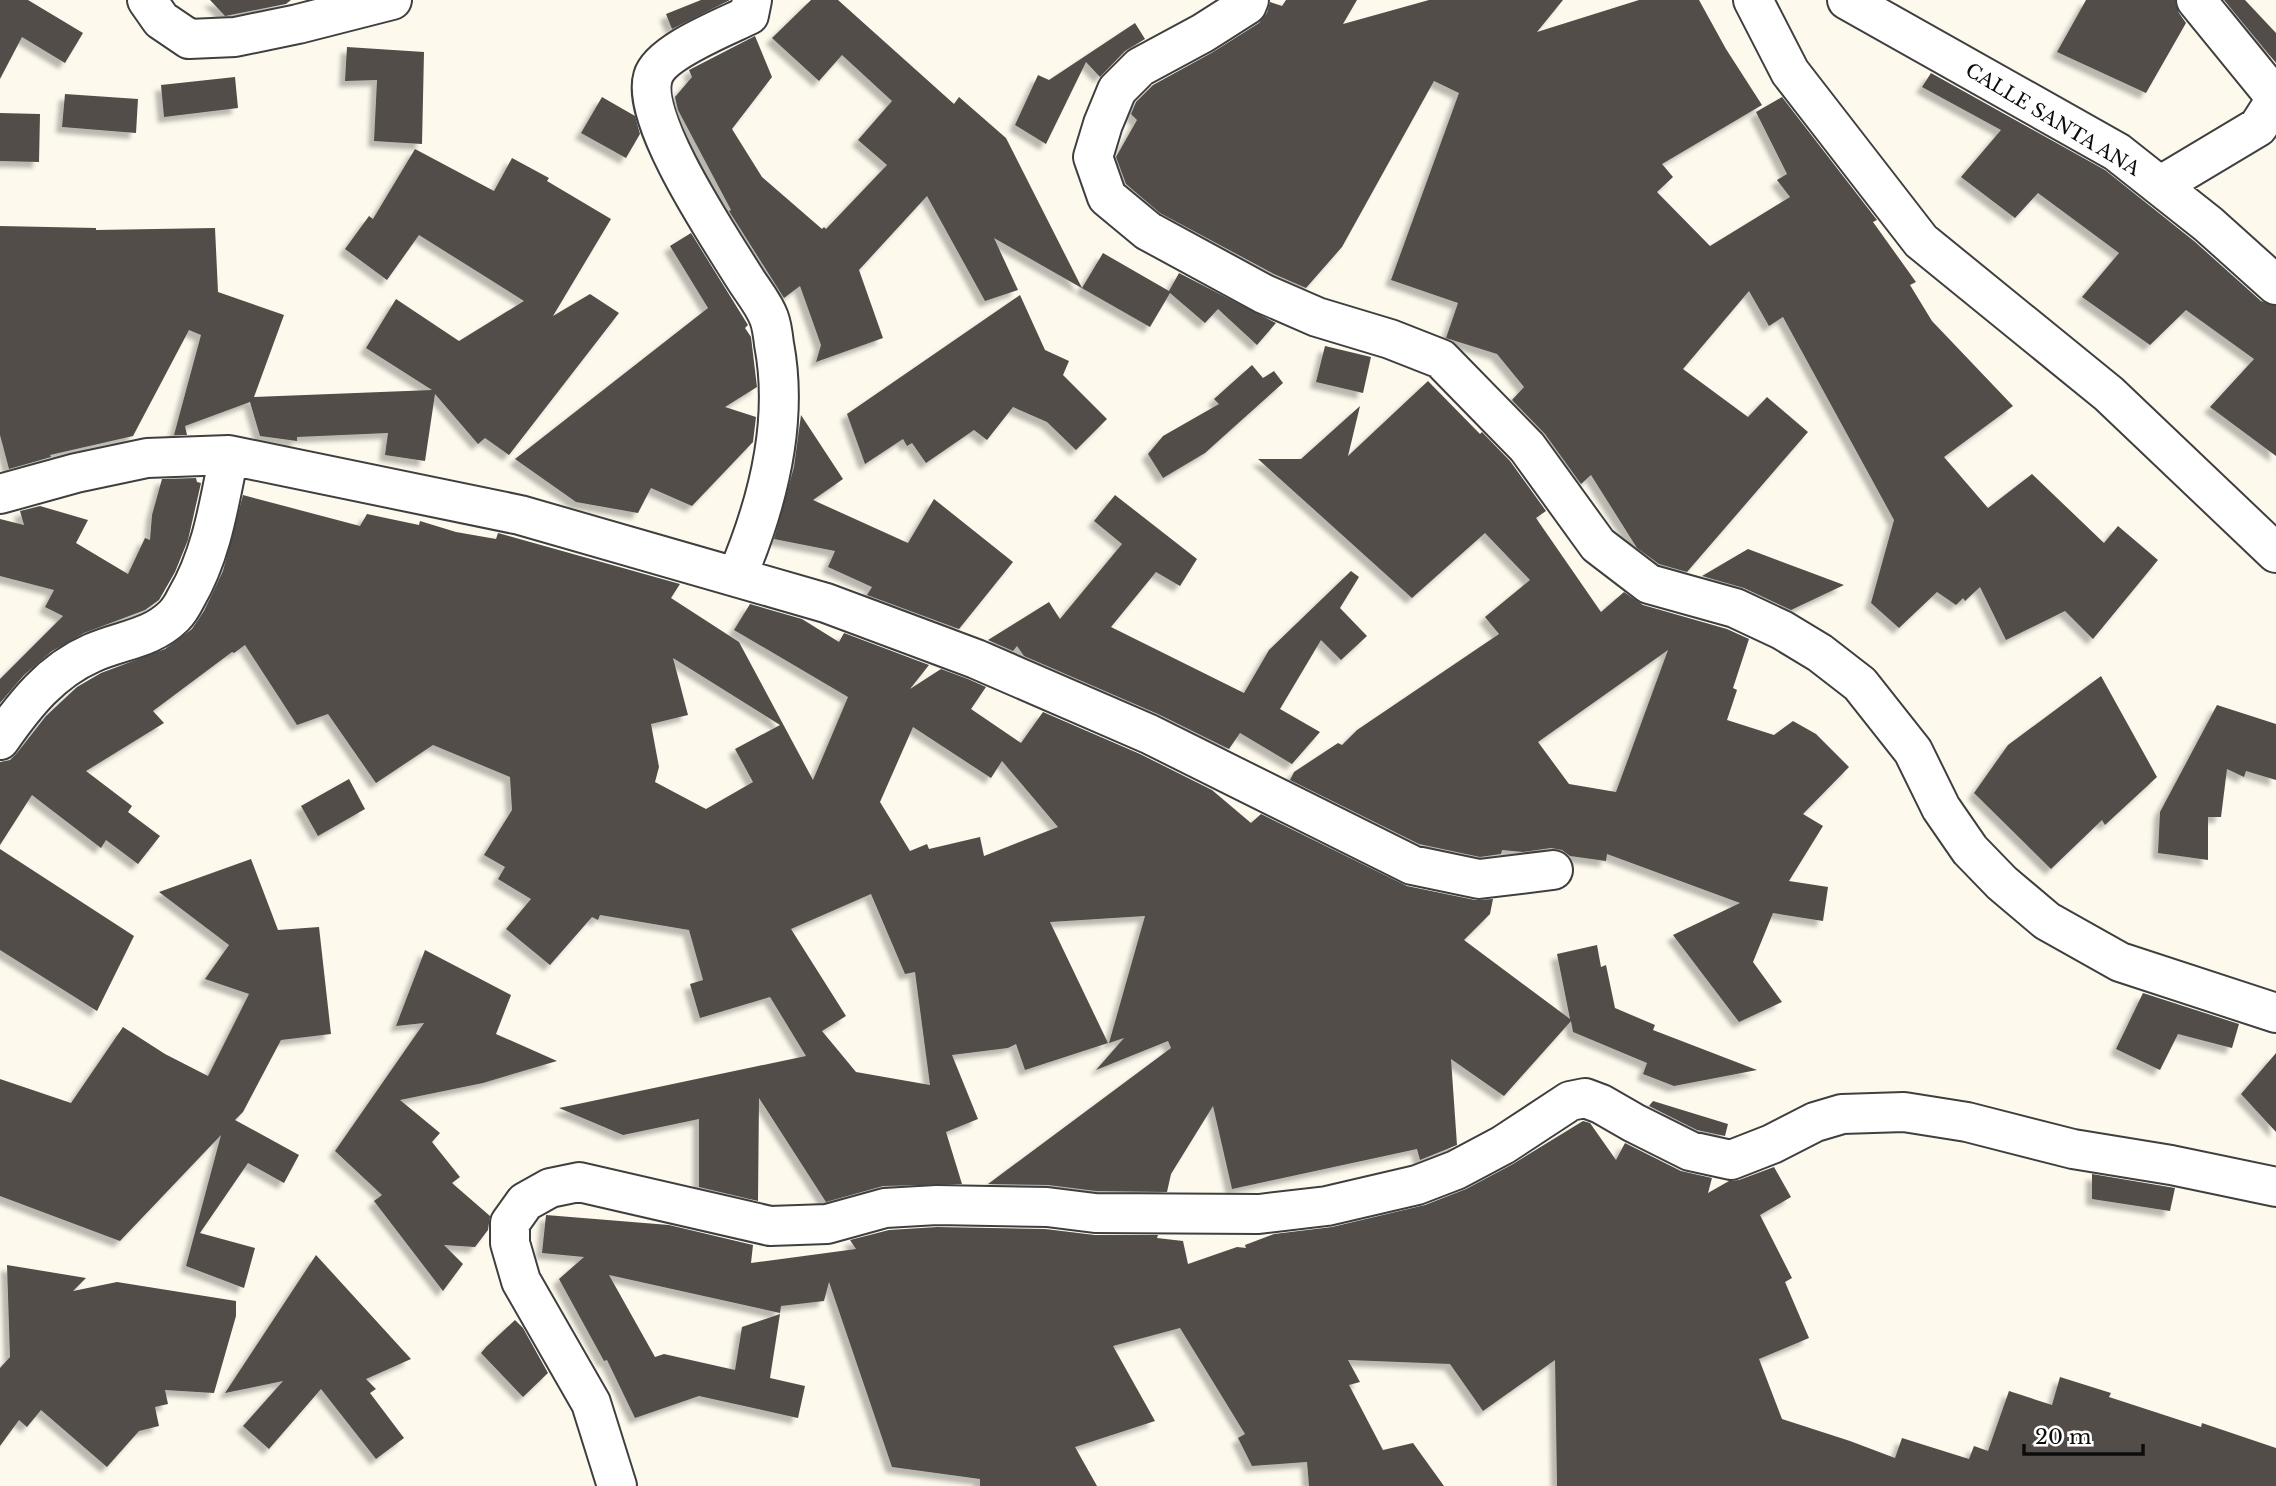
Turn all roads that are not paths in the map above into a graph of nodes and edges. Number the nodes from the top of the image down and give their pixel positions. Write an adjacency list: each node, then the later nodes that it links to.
1 (147, 0): 2 (street)
2 (392, 0)
3 (752, 0): 14 (street)
4 (1250, 0): 17 (street)
5 (1753, 0): 13 (street)
6 (1847, 0): 9 (street, CALLE SANTA ANA)
7 (2196, 0): 8 (street)
8 (2276, 99): 9 (street)
9 (2161, 186): 10 (street, CALLE SANTA ANA)
10 (2276, 285)
11 (229, 455): 12 (street); 14 (street); 15 (street)
12 (0, 494)
13 (2276, 553)
14 (737, 576): 16 (street)
15 (0, 740)
16 (1553, 870)
17 (2276, 1013)
18 (2276, 1187): 19 (street)
19 (617, 1486)

